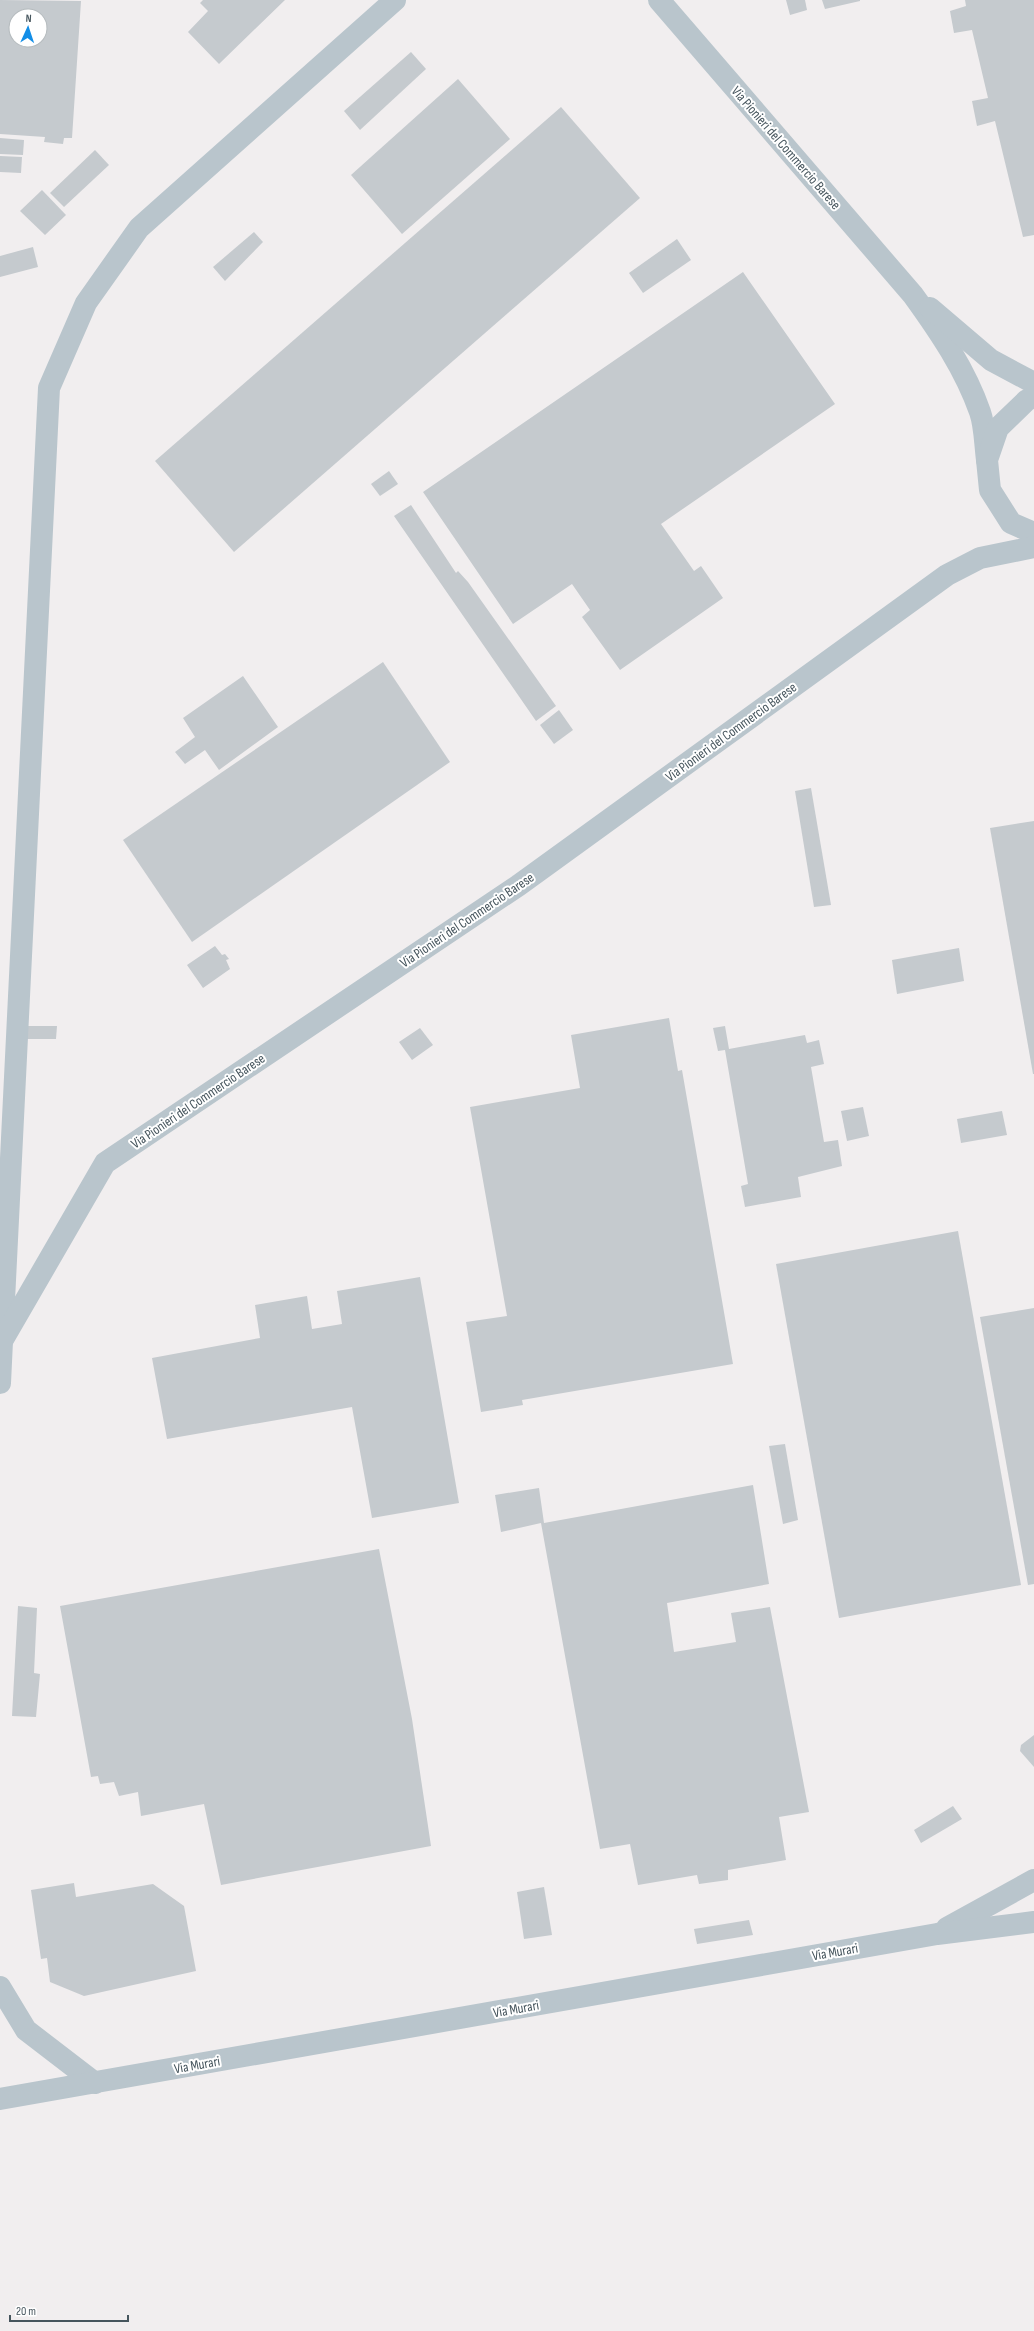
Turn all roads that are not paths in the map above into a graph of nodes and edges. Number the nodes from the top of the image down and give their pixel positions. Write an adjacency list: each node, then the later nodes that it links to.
1 (395, 0): 9 (street)
2 (659, 0): 3 (street, Via Pionieri del Commercio Barese)
3 (913, 295): 4 (street, Via Pionieri del Commercio Barese); 6 (street, Via Pionieri del Commercio Barese)
4 (1034, 383)
5 (1034, 397): 6 (street)
6 (987, 460): 7 (street, Via Pionieri del Commercio Barese)
7 (1034, 533)
8 (1034, 547): 9 (street, Via Pionieri del Commercio Barese)
9 (2, 1341): 10 (street, Via Pionieri del Commercio Barese)
10 (0, 1383)
11 (1034, 1880): 13 (street, Via Murari)
12 (1034, 1922): 13 (street, Via Murari)
13 (937, 1934): 15 (street, Via Murari)
14 (0, 1987): 15 (street)
15 (95, 2084): 16 (street, Via Murari)
16 (0, 2099)

